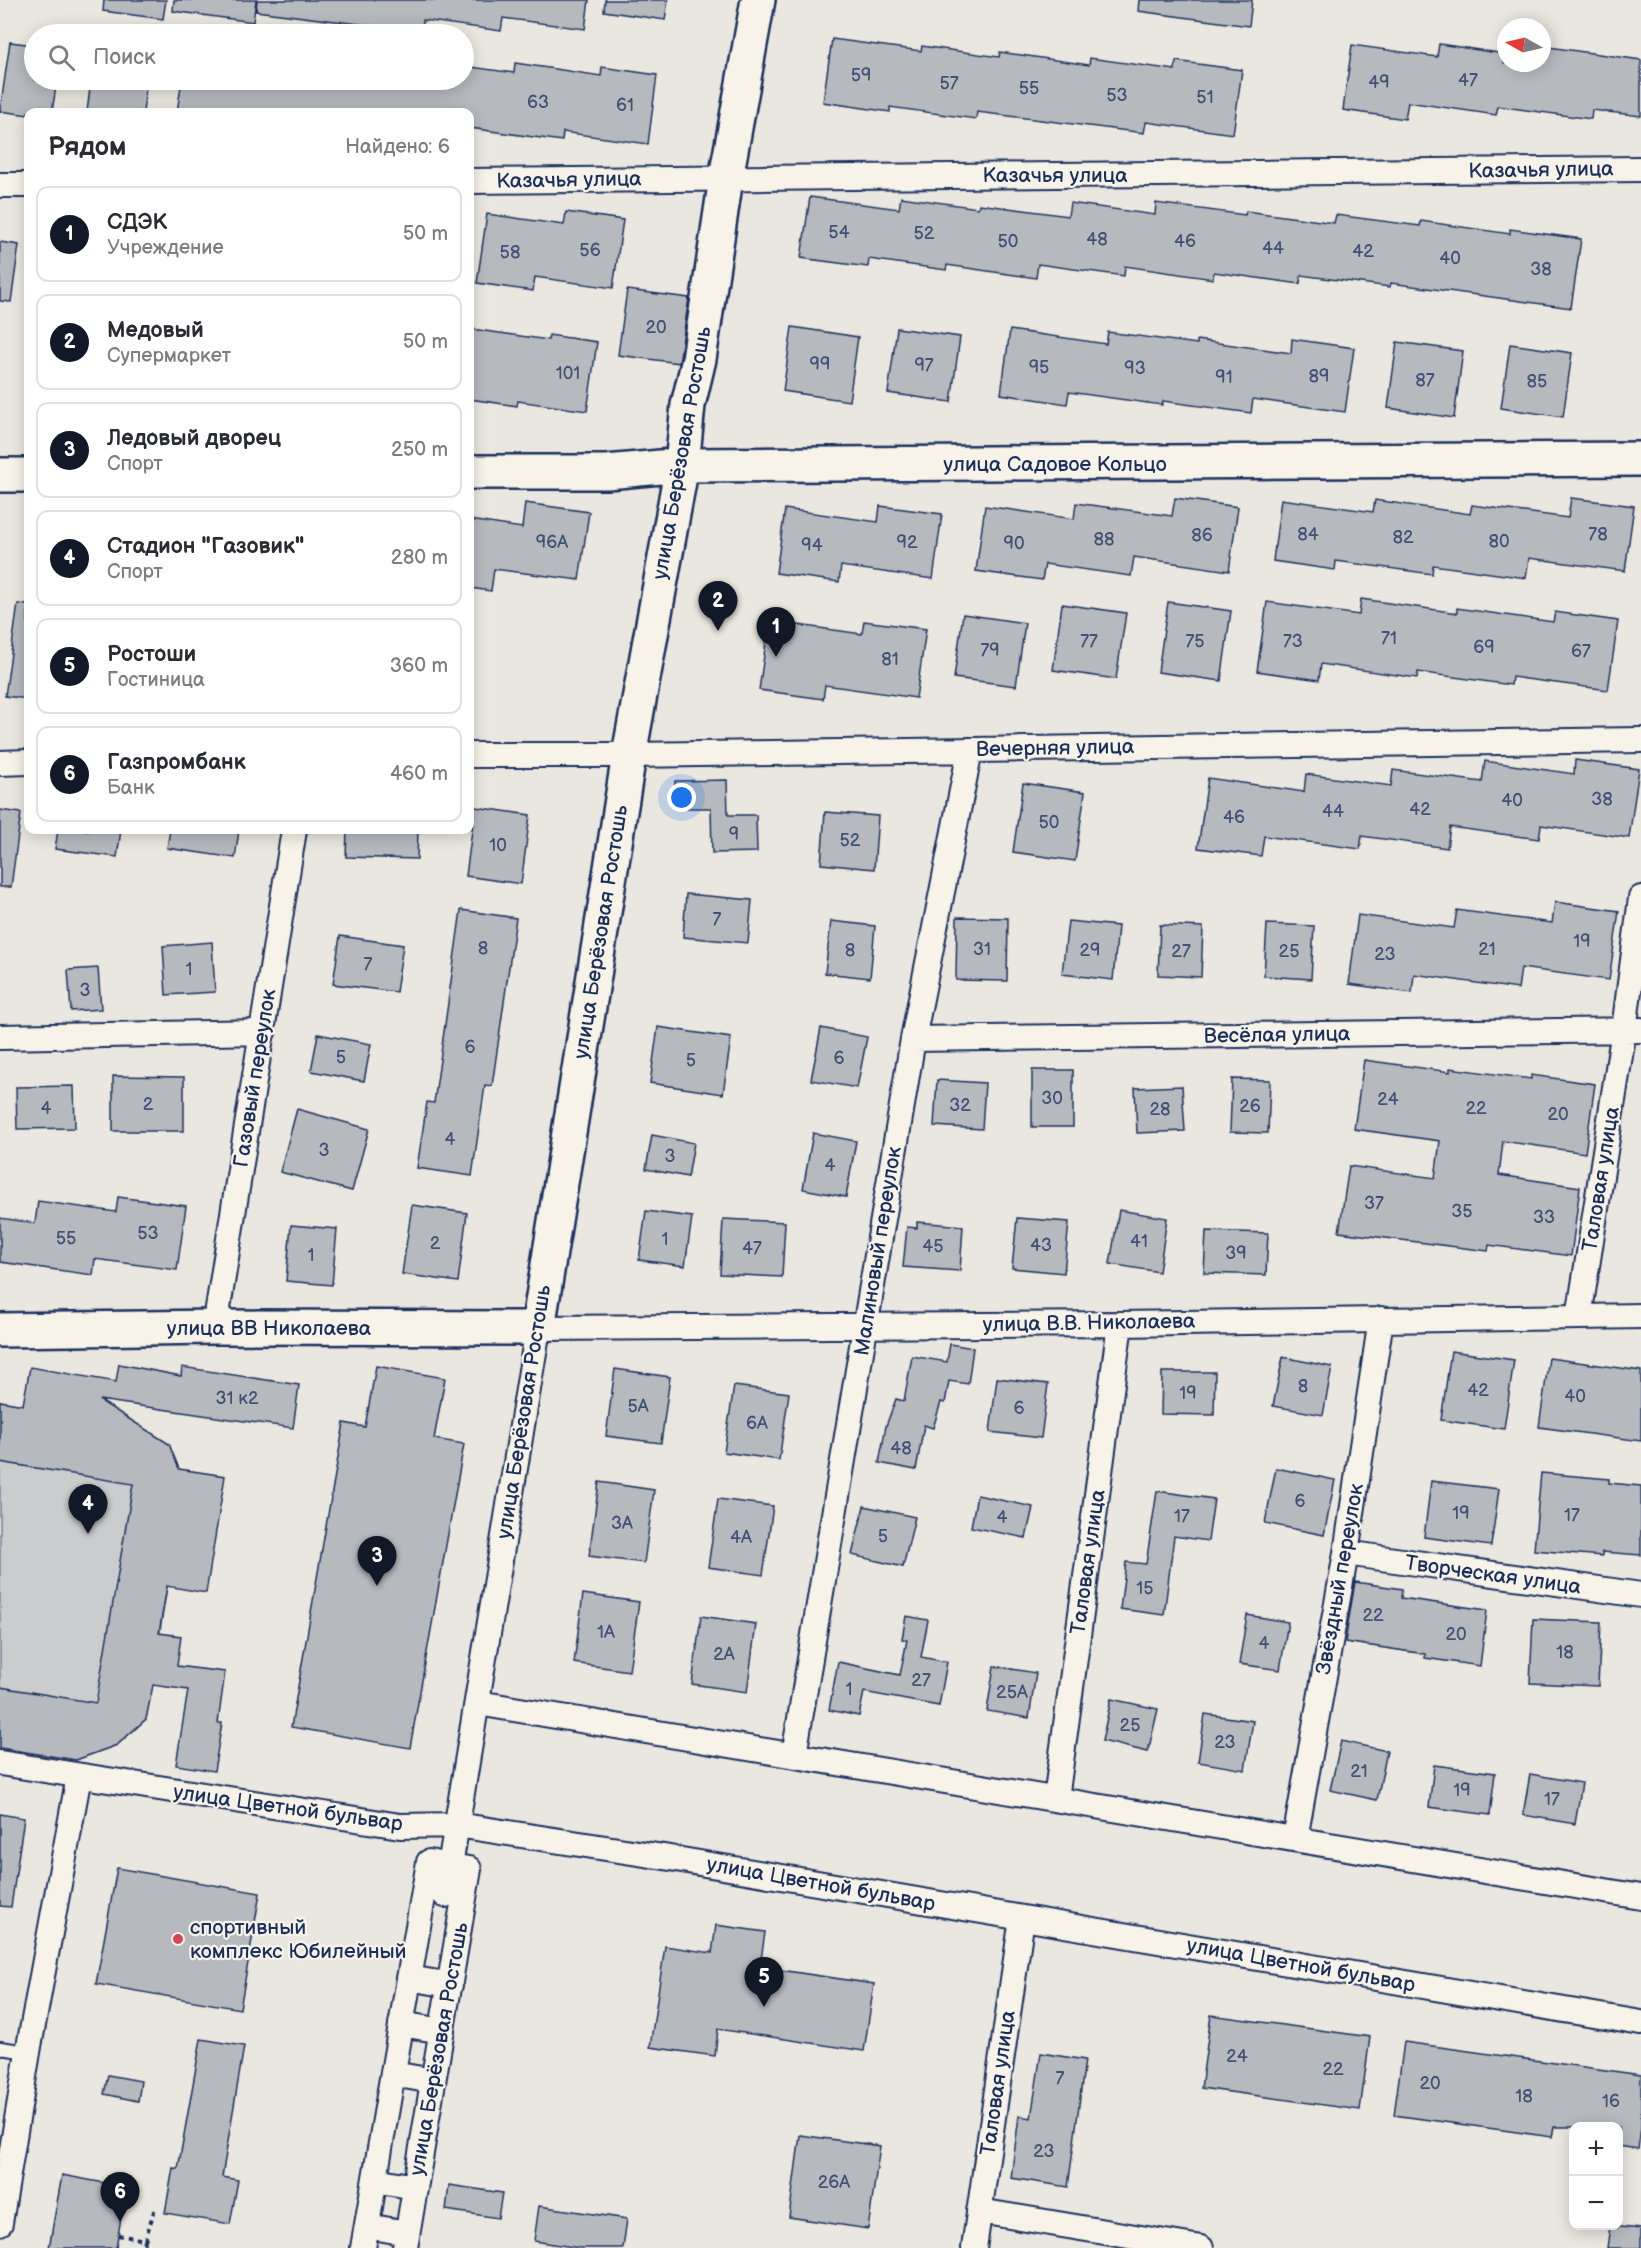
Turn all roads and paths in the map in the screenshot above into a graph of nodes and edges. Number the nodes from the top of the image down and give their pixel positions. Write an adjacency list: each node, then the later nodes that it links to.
1 (758, 0): 3 (street, улица Берёзовая Ростошь)
2 (1641, 169): 3 (street, Казачья улица)
3 (726, 178): 4 (street, Казачья улица); 8 (street, улица Берёзовая Ростошь)
4 (474, 181)
5 (24, 184): 6 (street)
6 (0, 185)
7 (1641, 459): 8 (street, улица Садовое Кольцо)
8 (682, 465): 9 (street, улица Садовое Кольцо); 15 (street, улица Берёзовая Ростошь)
9 (474, 472)
10 (0, 475): 11 (street)
11 (24, 475)
12 (1641, 740): 13 (street, Вечерняя улица)
13 (970, 750): 15 (street, Вечерняя улица); 23 (street, Малиновый переулок)
14 (474, 755): 15 (street, Вечерняя улица)
15 (628, 755): 30 (street, улица Берёзовая Ростошь)
16 (24, 762): 17 (street)
17 (0, 763)
18 (293, 834): 21 (street, Газовый переулок)
19 (1641, 898): 20 (street, Таловая улица)
20 (1632, 1030): 23 (street, Весёлая улица); 25 (street, Таловая улица)
21 (263, 1032): 22 (street); 29 (street, Газовый переулок)
22 (0, 1037)
23 (913, 1039): 28 (street, Малиновый переулок)
24 (1641, 1316): 25 (street, улица В.В. Николаева)
25 (1579, 1317): 26 (street, улица В.В. Николаева)
26 (1381, 1319): 27 (street, улица В.В. Николаева); 32 (street, Звёздный переулок)
27 (1120, 1324): 28 (street, улица В.В. Николаева); 38 (street, Таловая улица)
28 (866, 1325): 30 (street, улица В.В. Николаева); 35 (street, Малиновый переулок)
29 (215, 1327): 30 (street, улица ВВ Николаева); 31 (street, улица ВВ Николаева)
30 (538, 1328): 34 (street, улица Берёзовая Ростошь)
31 (0, 1329)
32 (1346, 1553): 33 (street, Творческая улица); 40 (street, Звёздный переулок)
33 (1641, 1595)
34 (478, 1703): 35 (street); 39 (street, улица Берёзовая Ростошь)
35 (794, 1755): 38 (street)
36 (0, 1763): 37 (street, улица Цветной бульвар)
37 (80, 1776): 39 (street, улица Цветной бульвар); 51 (street)
38 (1056, 1799): 40 (street)
39 (457, 1825): 41 (street, улица Берёзовая Ростошь); 44 (street, улица Цветной бульвар)
40 (1295, 1839): 43 (street)
41 (450, 1866): 42 (street, улица Берёзовая Ростошь); 42 (street, улица Берёзовая Ростошь)
42 (445, 1895): 45 (street, улица Берёзовая Ростошь); 46 (street, улица Берёзовая Ростошь)
43 (1641, 1897)
44 (1022, 1918): 47 (street, улица Цветной бульвар); 59 (street, Таловая улица)
45 (409, 1978): 46 (street); 48 (street, улица Берёзовая Ростошь)
46 (450, 1985): 49 (street, улица Берёзовая Ростошь)
47 (1641, 2023)
48 (401, 2024): 49 (street); 52 (street, улица Берёзовая Ростошь)
49 (442, 2031): 53 (street, улица Берёзовая Ростошь)
50 (0, 2048): 51 (lane)
51 (28, 2052): 60 (street)
52 (393, 2074): 53 (street); 54 (street, улица Берёзовая Ростошь)
53 (433, 2081): 55 (street, улица Берёзовая Ростошь)
54 (383, 2132): 55 (street); 56 (street, улица Берёзовая Ростошь)
55 (423, 2139): 57 (street, улица Берёзовая Ростошь)
56 (375, 2180): 57 (street); 62 (street, улица Берёзовая Ростошь)
57 (415, 2187): 64 (street, улица Берёзовая Ростошь)
58 (155, 2208): 63 (path)
59 (979, 2211): 66 (street, Таловая улица); 67 (street)
60 (0, 2223)
61 (118, 2235): 63 (path)
62 (365, 2237): 64 (street)
63 (145, 2240): 65 (path)
64 (406, 2240)
65 (143, 2248)
66 (974, 2248)
67 (1201, 2248)

